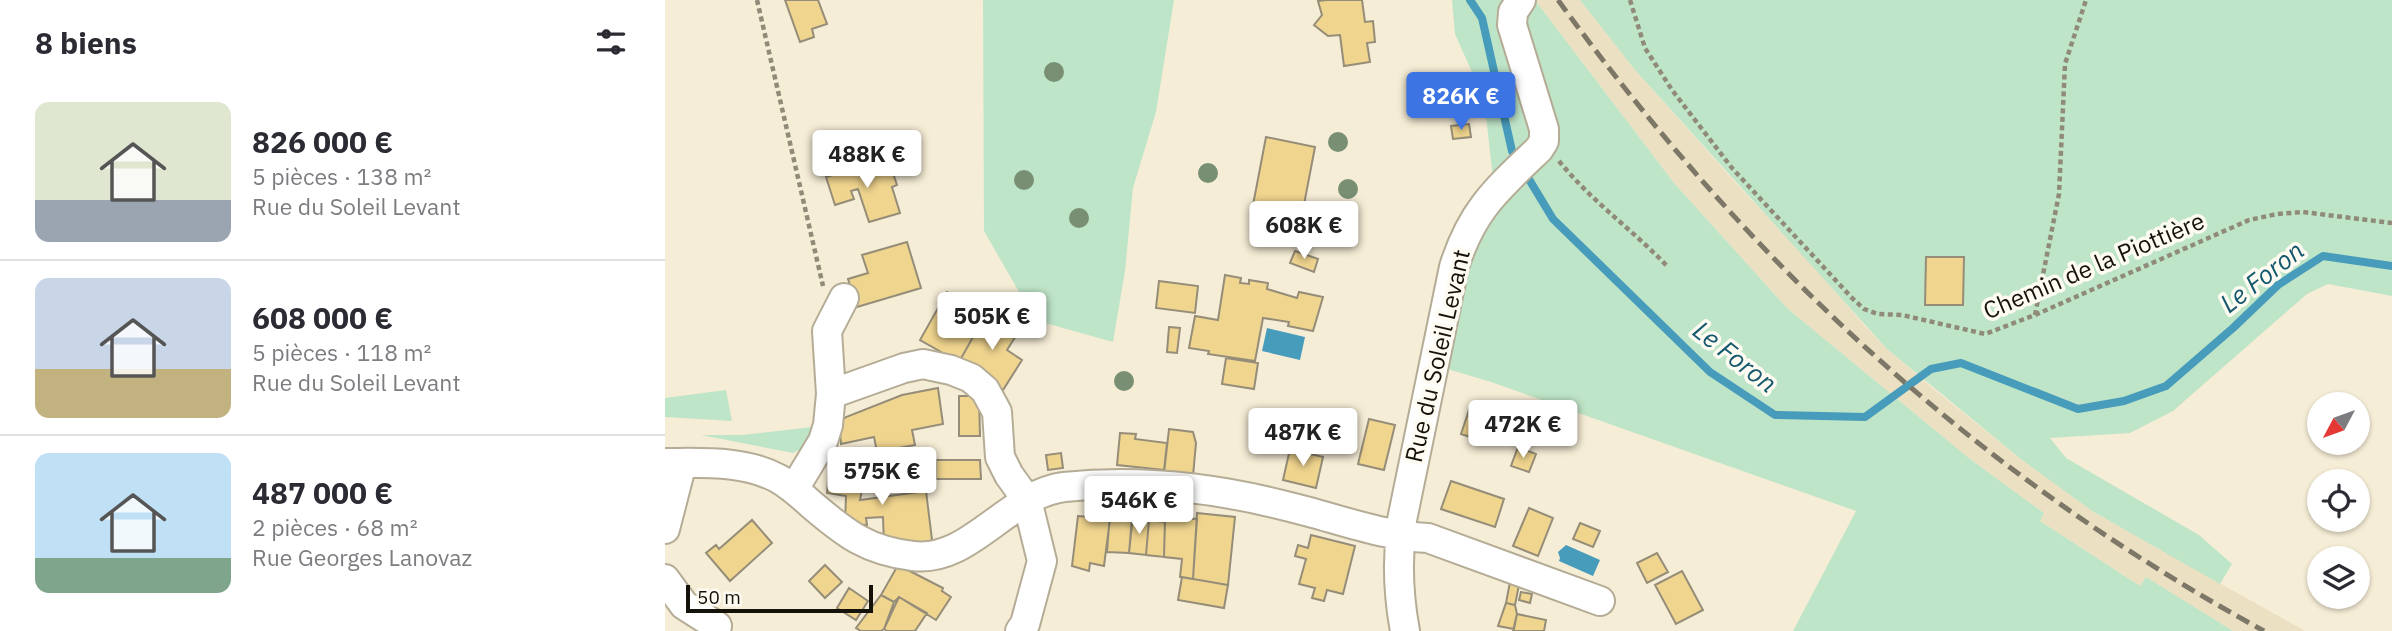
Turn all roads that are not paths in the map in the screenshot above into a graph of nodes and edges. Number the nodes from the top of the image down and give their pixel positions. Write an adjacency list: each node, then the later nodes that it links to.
1 (1521, 0): 8 (street, Rue du Soleil Levant)
2 (844, 298): 3 (street)
3 (831, 394): 5 (street); 6 (street)
4 (673, 463): 5 (street); 7 (street)
5 (794, 489): 6 (street)
6 (1027, 500): 8 (street); 12 (street)
7 (665, 529)
8 (1400, 537): 10 (street); 13 (street, Rue du Soleil Levant)
9 (665, 579): 11 (street)
10 (1600, 601)
11 (717, 626)
12 (1020, 631)
13 (1405, 631)

